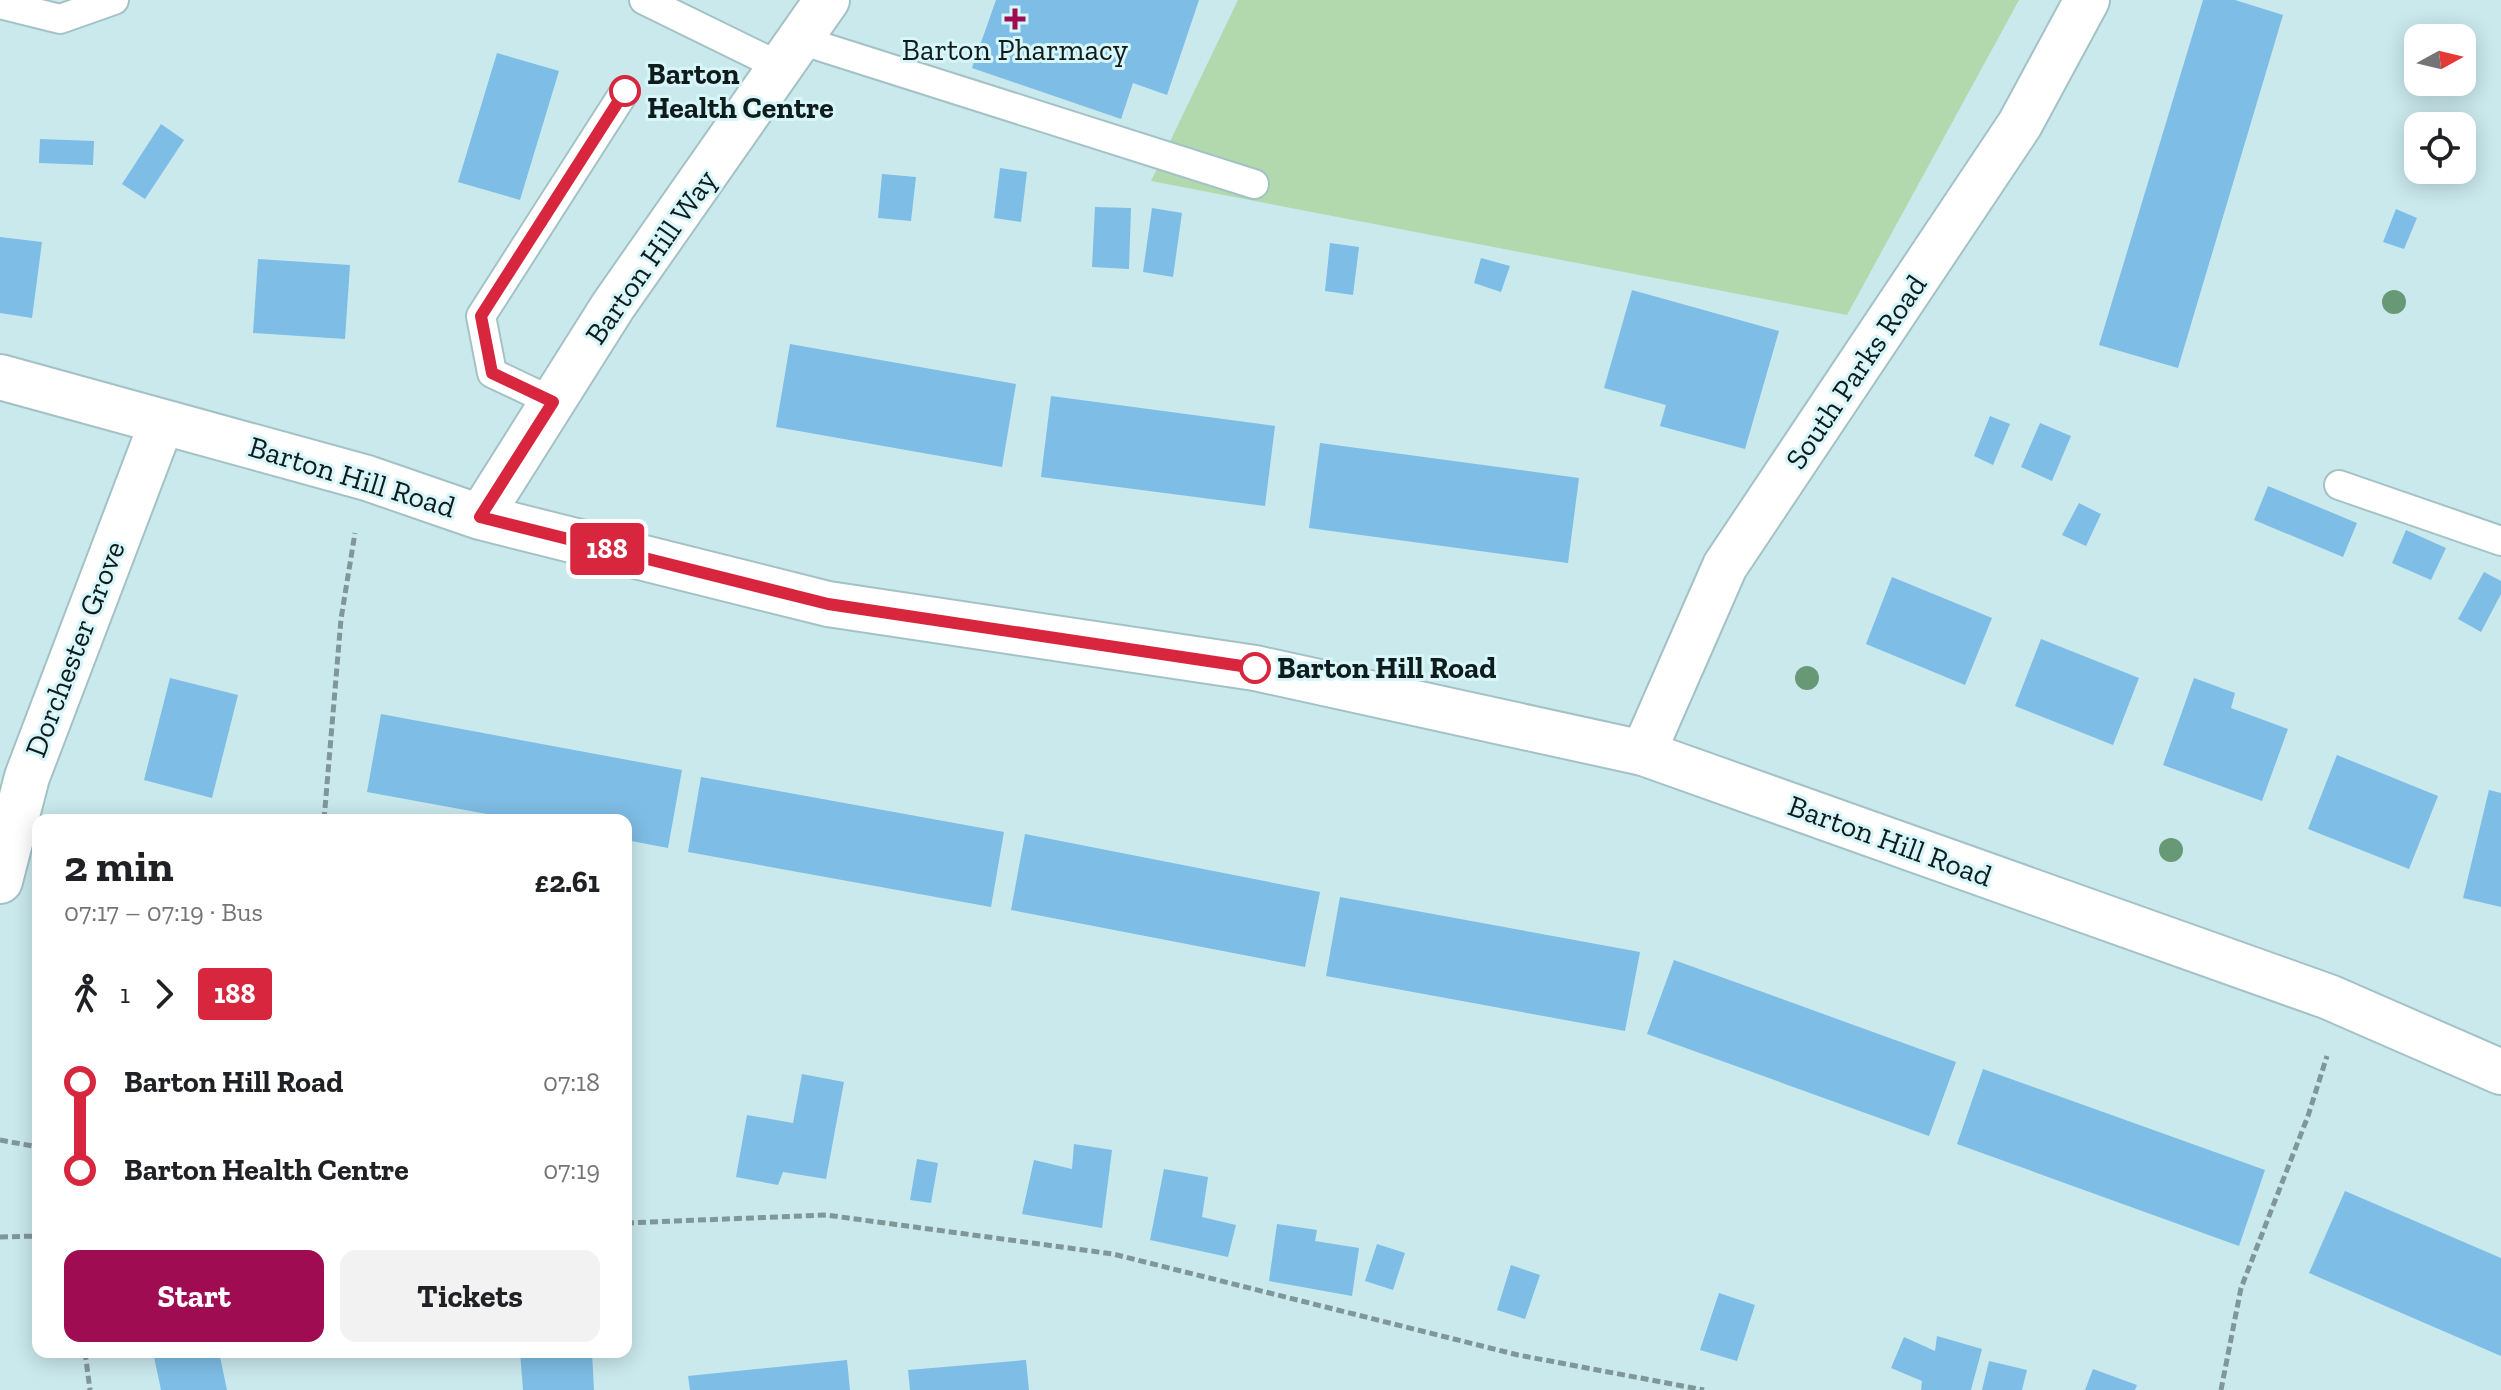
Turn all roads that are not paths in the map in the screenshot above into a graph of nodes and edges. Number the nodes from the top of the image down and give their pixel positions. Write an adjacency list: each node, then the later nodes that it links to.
1 (114, 0): 5 (lane)
2 (644, 0): 6 (lane)
3 (827, 0): 6 (street, Barton Hill Way)
4 (2087, 0): 15 (street, South Parks Road)
5 (0, 4)
6 (791, 54): 8 (lane); 10 (street, Barton Hill Way)
7 (625, 91): 10 (lane)
8 (1254, 184)
9 (0, 377): 11 (street, Barton Hill Road)
10 (553, 402): 13 (street, Barton Hill Way)
11 (162, 422): 13 (street, Barton Hill Road); 16 (street, Dorchester Grove)
12 (2339, 485): 14 (lane)
13 (480, 517): 15 (street, Barton Hill Road)
14 (2501, 541)
15 (1643, 753): 17 (street, Barton Hill Road)
16 (0, 881)
17 (2501, 1072)

